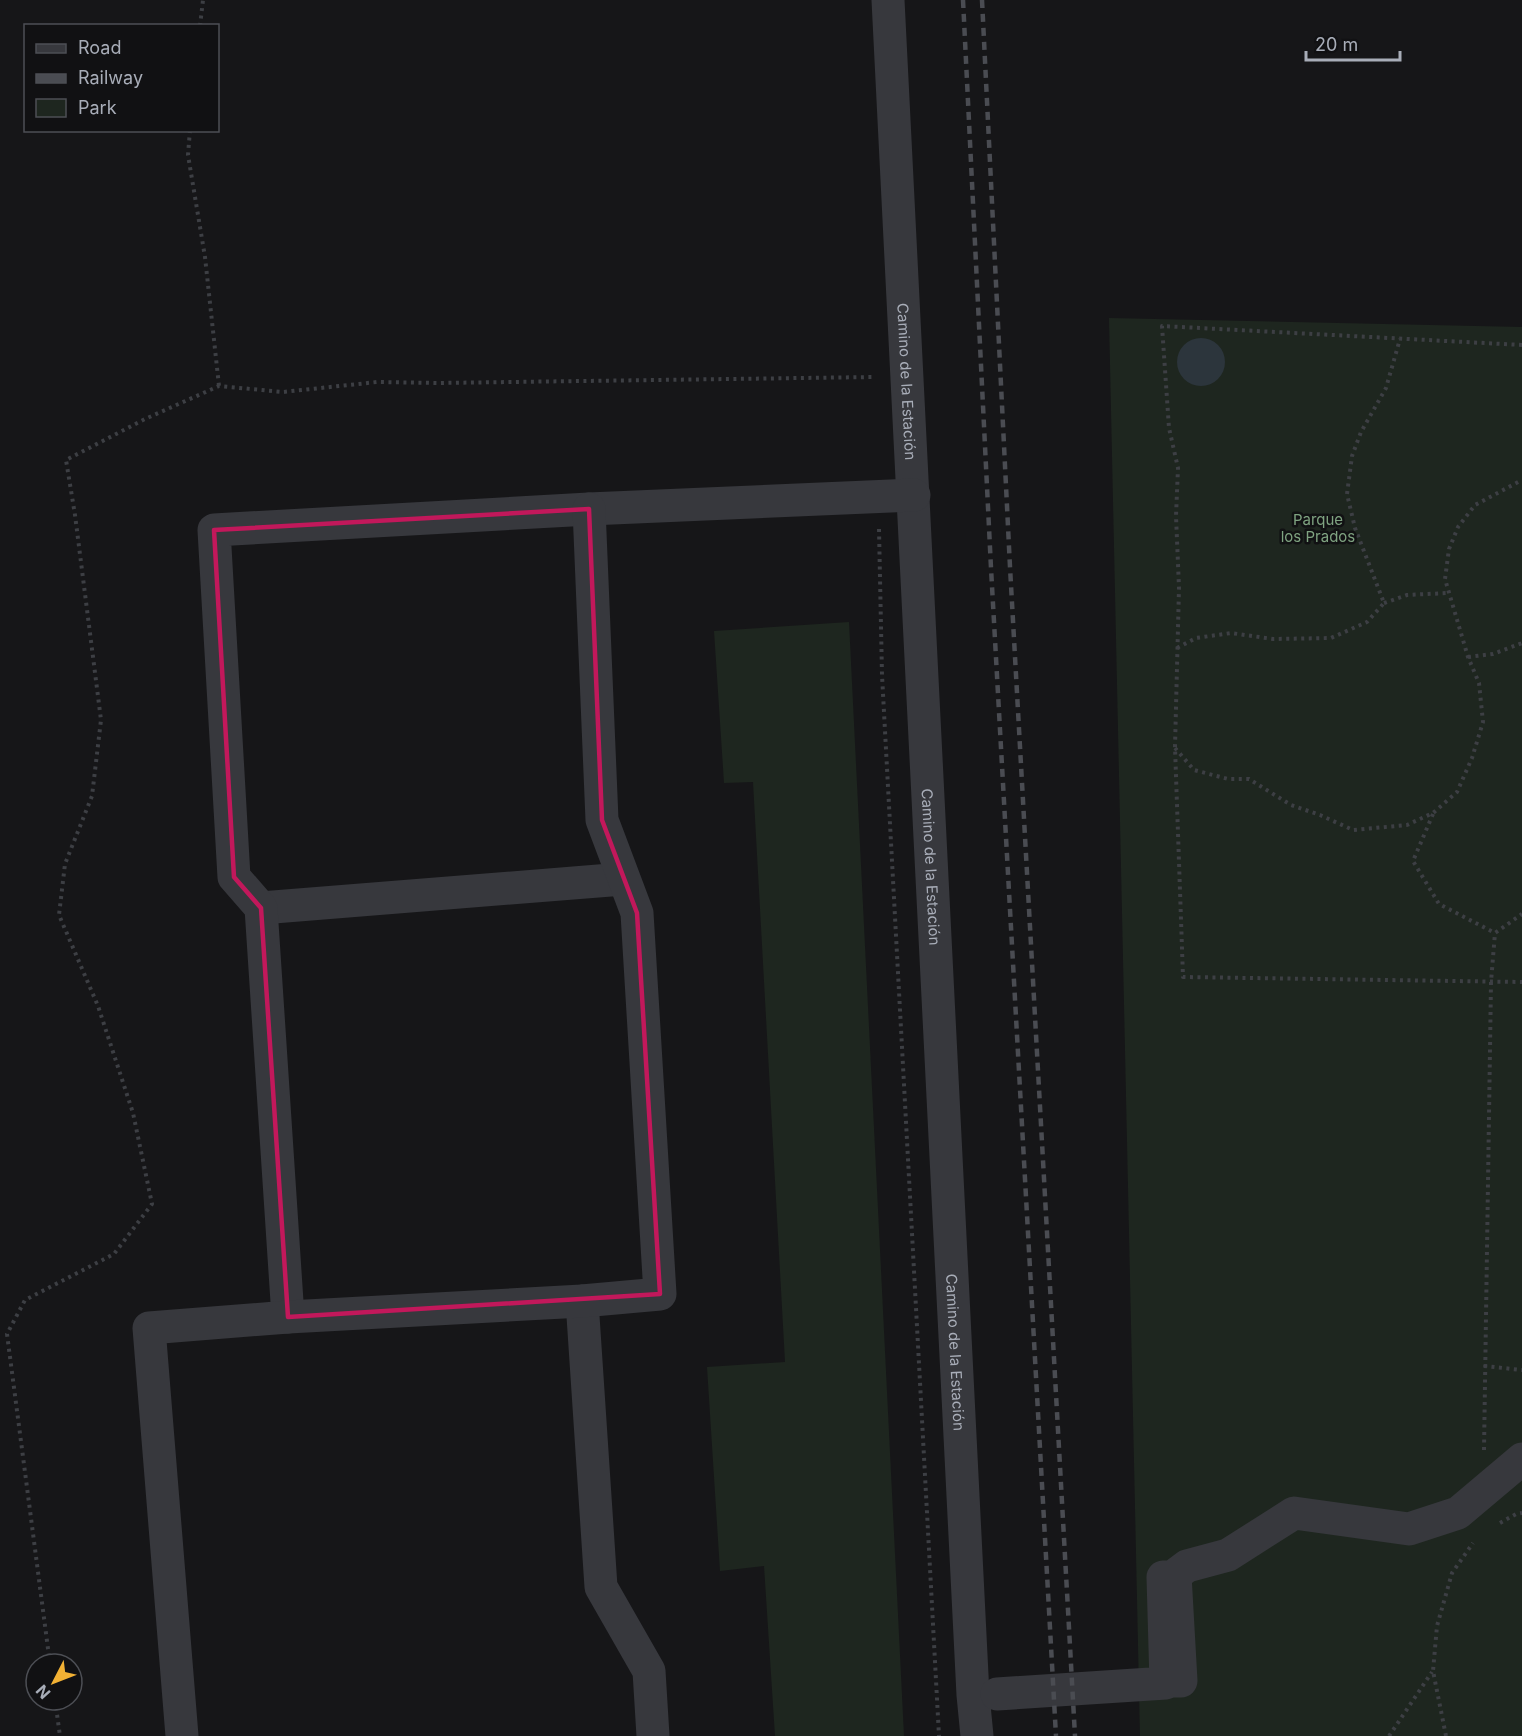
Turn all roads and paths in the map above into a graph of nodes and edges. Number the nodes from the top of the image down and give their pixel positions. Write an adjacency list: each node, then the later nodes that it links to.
1 (203, 0): 3 (path)
2 (888, 0): 7 (street, Camino de la Estación)
3 (200, 24)
4 (190, 132): 8 (path)
5 (1400, 339): 6 (path); 14 (path); 16 (path)
6 (1522, 345)
7 (907, 377): 8 (path); 10 (street, Camino de la Estación)
8 (219, 386): 35 (path)
9 (1522, 480): 13 (path)
10 (914, 495): 11 (street); 43 (street, Camino de la Estación)
11 (879, 496): 12 (street); 42 (path)
12 (589, 509): 20 (street); 21 (street)
13 (1449, 593): 14 (path); 17 (path)
14 (1384, 603): 16 (path)
15 (1522, 643): 17 (path)
16 (1177, 648): 18 (path)
17 (1468, 657): 19 (path)
18 (1175, 747): 19 (path); 24 (path)
19 (1433, 813): 23 (path)
20 (623, 879): 21 (street); 26 (street)
21 (261, 908): 27 (street)
22 (1522, 914): 23 (path)
23 (1495, 933): 24 (path)
24 (1491, 982): 25 (path); 28 (path)
25 (1522, 982)
26 (582, 1301): 27 (street); 41 (street)
27 (288, 1317): 40 (street)
28 (1484, 1366): 29 (path); 31 (path)
29 (1522, 1370)
30 (1522, 1459): 31 (street)
31 (1483, 1492): 37 (street)
32 (1522, 1513): 33 (path)
33 (1498, 1524)
34 (1474, 1542): 36 (path)
35 (48, 1652)
36 (1433, 1671): 44 (path); 45 (path)
37 (997, 1694)
38 (57, 1712): 39 (path)
39 (60, 1736)
40 (182, 1736)
41 (653, 1736)
42 (939, 1736)
43 (977, 1736)
44 (1389, 1736)
45 (1446, 1736)

